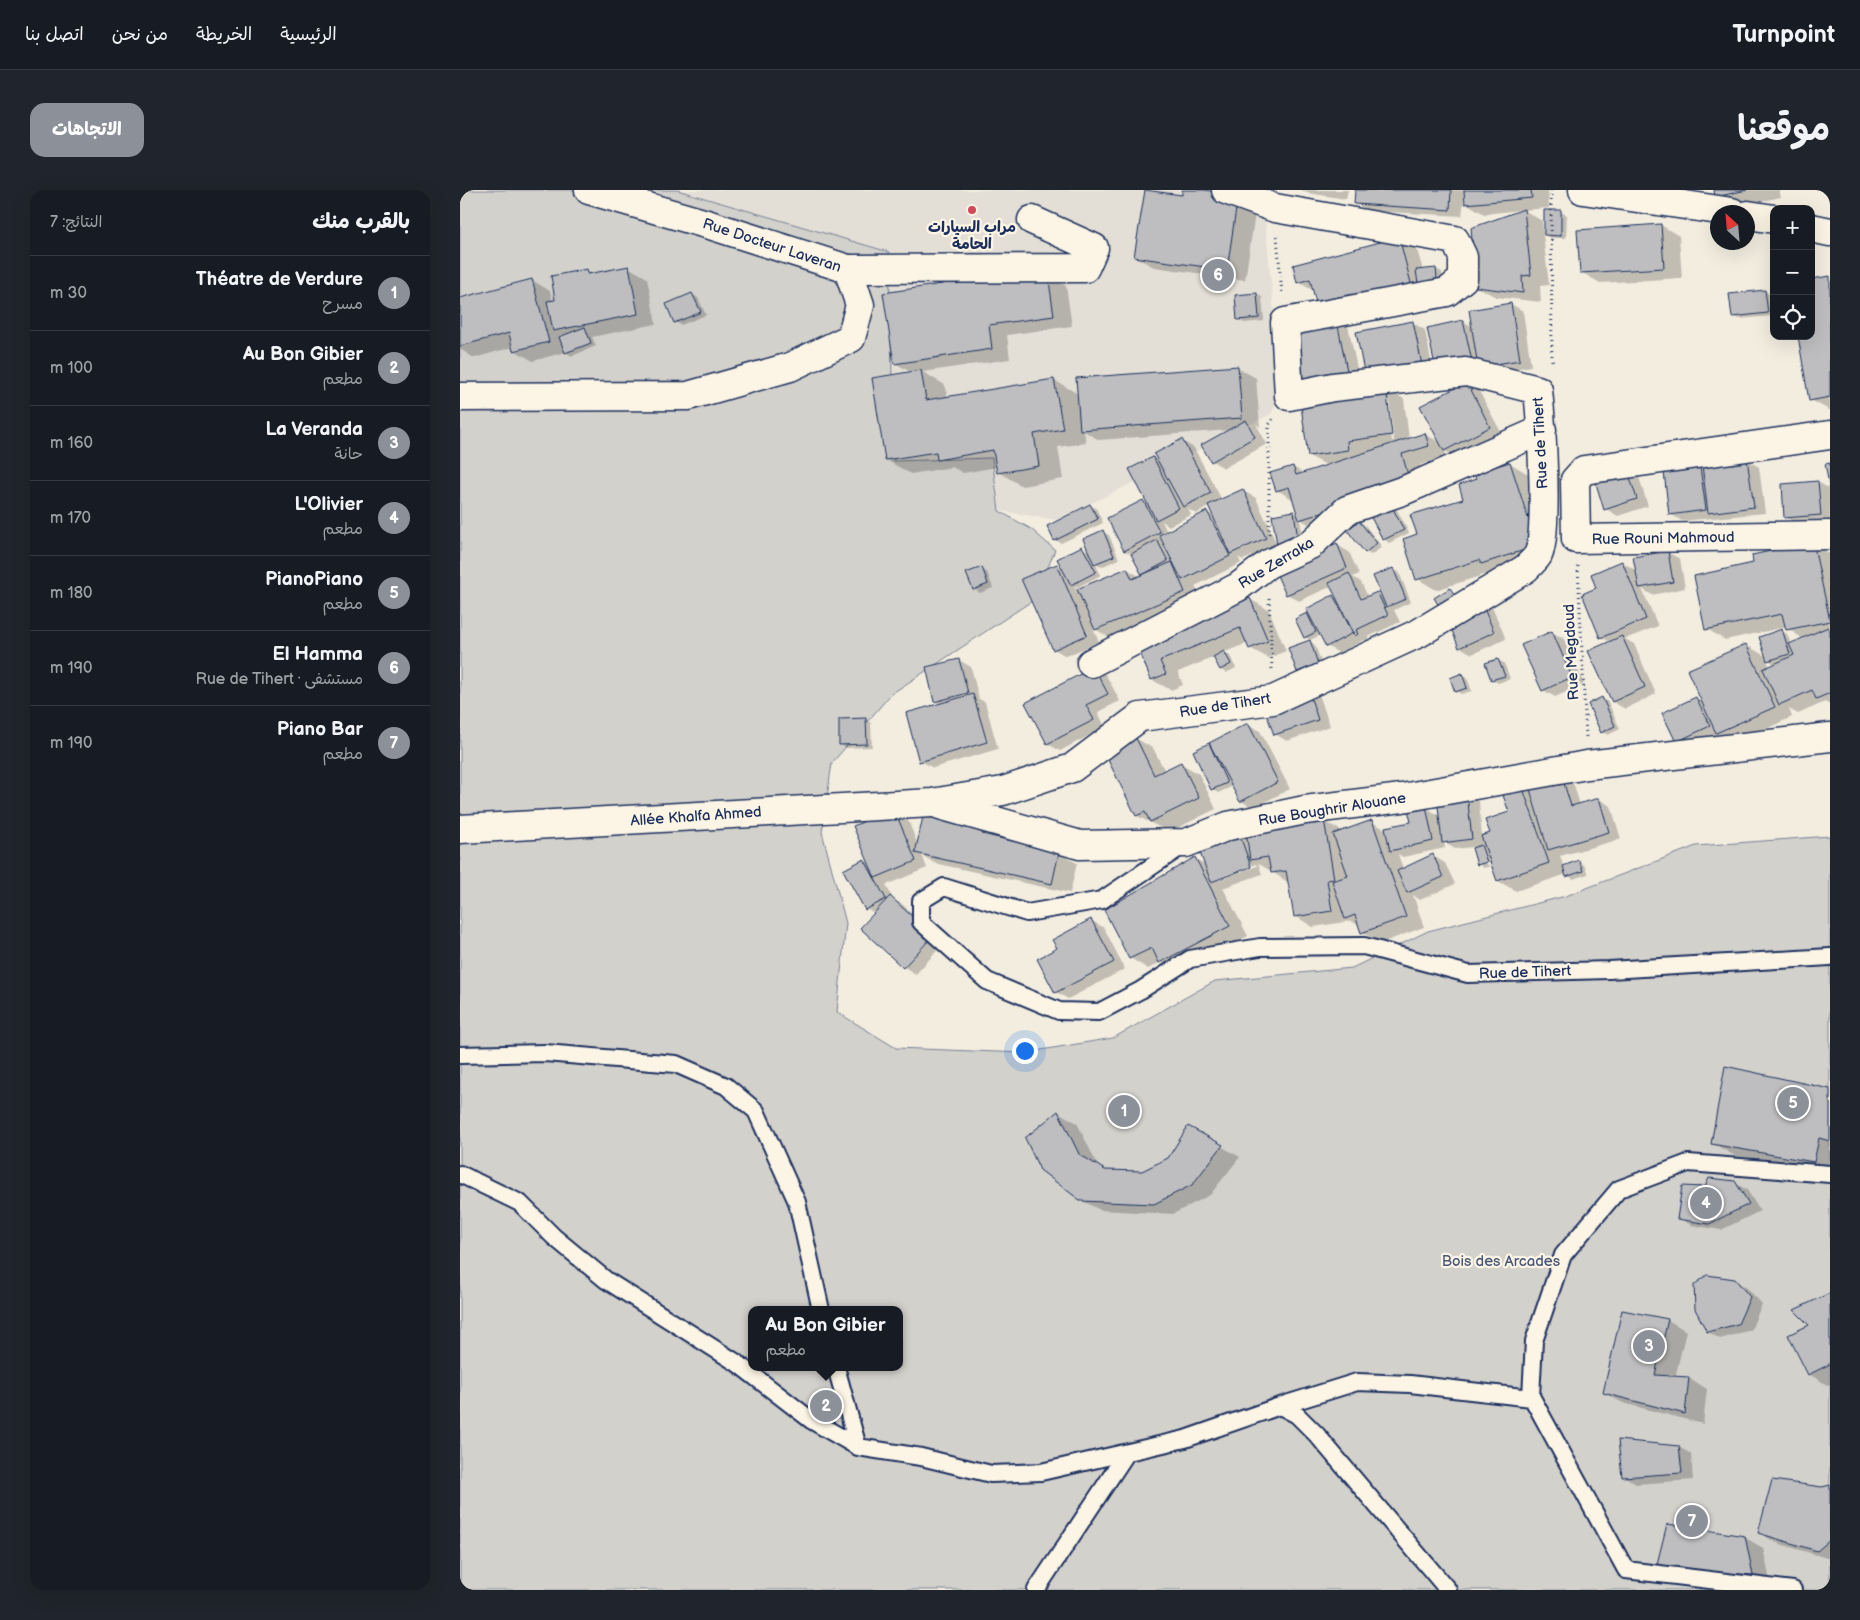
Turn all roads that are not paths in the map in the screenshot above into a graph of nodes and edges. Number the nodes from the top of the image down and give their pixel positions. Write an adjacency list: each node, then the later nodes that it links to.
1 (588, 190): 10 (street, Rue Docteur Laveran)
2 (1226, 190): 12 (street, Rue de Tihert)
3 (1583, 190): 4 (street)
4 (1710, 209)
5 (1755, 216): 6 (street)
6 (1770, 218)
7 (1032, 220): 10 (street)
8 (1815, 229): 9 (street)
9 (1830, 232)
10 (848, 269): 11 (street, Rue Docteur Laveran)
11 (460, 397)
12 (1542, 430): 15 (street, Rue Zerraka); 17 (street, Rue de Tihert)
13 (1830, 435): 14 (street, Rue Rouni Mahmoud)
14 (1830, 535)
15 (1090, 663)
16 (1830, 737): 19 (street, Rue Boughrir Alouane)
17 (932, 803): 18 (street, Allée Khalfa Ahmed); 19 (street, Rue Boughrir Alouane)
18 (460, 829)
19 (1186, 843): 20 (lane, Rue de Tihert)
20 (1830, 957)
21 (460, 1055): 24 (lane)
22 (460, 1174): 28 (lane)
23 (1830, 1174): 26 (lane)
24 (820, 1306)
25 (837, 1371): 28 (lane)
26 (1532, 1398): 27 (lane); 32 (lane)
27 (1280, 1406): 29 (lane); 31 (lane)
28 (858, 1447): 29 (lane)
29 (1126, 1454): 30 (lane)
30 (1036, 1590)
31 (1448, 1590)
32 (1793, 1590)

